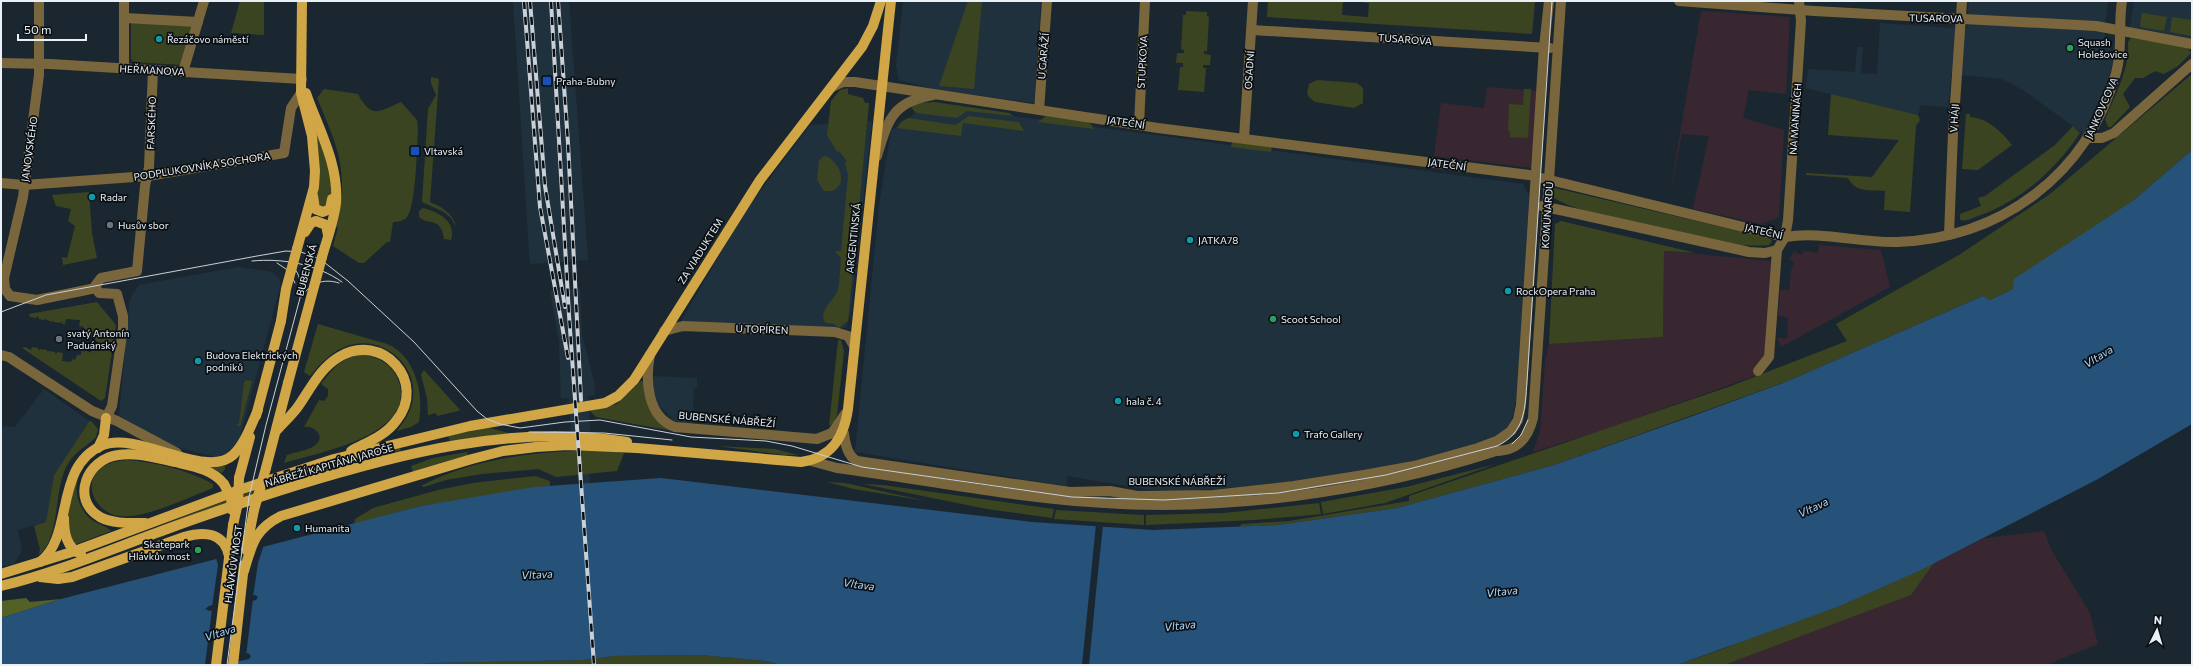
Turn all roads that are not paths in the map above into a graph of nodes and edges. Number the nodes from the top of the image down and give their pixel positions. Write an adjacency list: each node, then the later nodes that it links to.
1 (39, 1): 26 (street, JANOVSKÉHO)
2 (124, 1): 16 (street)
3 (204, 1): 18 (street)
4 (302, 1): 30 (main road, BUBENSKÁ)
5 (881, 1): 32 (main road)
6 (891, 1): 31 (main road, ARGENTINSKÁ)
7 (1047, 1): 35 (street, U GARÁŽÍ)
8 (1145, 1): 36 (street, STUPKOVA)
9 (1253, 1): 20 (street, OSADNÍ)
10 (1549, 1): 22 (street, KOMUNARDŮ)
11 (1560, 1): 23 (street, KOMUNARDŮ)
12 (1679, 1): 15 (street, TUSAROVA)
13 (1962, 1): 17 (street, V HÁJI)
14 (2122, 1): 19 (street, JANKOVCOVA)
15 (1800, 5): 17 (street, TUSAROVA); 53 (street, NA MANINÁCH)
16 (124, 18): 18 (street); 27 (street)
17 (1961, 19): 19 (street, TUSAROVA); 52 (street, V HÁJI)
18 (198, 22): 29 (street)
19 (2120, 29): 21 (street, TUSAROVA); 38 (street, JANKOVCOVA)
20 (1252, 30): 22 (street, TUSAROVA); 37 (street, OSADNÍ)
21 (2192, 44)
22 (1544, 47): 23 (street, TUSAROVA); 42 (street, KOMUNARDŮ)
23 (1558, 48): 43 (street, KOMUNARDŮ)
24 (1, 63): 26 (street, HEŘMANOVA)
25 (2192, 64): 38 (street)
26 (40, 65): 27 (street, HEŘMANOVA); 46 (street, JANOVSKÉHO)
27 (124, 69): 28 (street, HEŘMANOVA)
28 (153, 70): 29 (street, HEŘMANOVA); 41 (street, FARSKÉHO)
29 (183, 72): 30 (street, HEŘMANOVA)
30 (302, 79): 33 (main road, BUBENSKÁ); 45 (main road, BUBENSKÁ)
31 (882, 85): 32 (street, JATEČNÍ); 34 (street, JATEČNÍ); 40 (main road, ARGENTINSKÁ)
32 (832, 87): 56 (main road, ZA VIADUKTEM)
33 (301, 93): 39 (street, BUBENSKÁ); 47 (main road, BUBENSKÁ)
34 (941, 94): 35 (street, JATEČNÍ); 40 (street, JATEČNÍ)
35 (1038, 110): 36 (street, JATEČNÍ)
36 (1139, 124): 37 (street, JATEČNÍ)
37 (1244, 138): 42 (street, JATEČNÍ)
38 (2088, 138): 52 (street, JANKOVCOVA)
39 (284, 153): 41 (street, PODPLUKOVNÍKA SOCHORA)
40 (873, 170): 57 (main road, ARGENTINSKÁ)
41 (148, 176): 46 (street, PODPLUKOVNÍKA SOCHORA); 55 (street, FARSKÉHO)
42 (1536, 177): 43 (street, JATEČNÍ); 48 (street, KOMUNARDŮ)
43 (1549, 180): 49 (street, KOMUNARDŮ); 53 (street, JATEČNÍ)
44 (1, 183): 46 (street, PODPLUKOVNÍKA SOCHORA)
45 (335, 183): 47 (main road); 51 (main road, BUBENSKÁ)
46 (24, 185): 55 (street, JANOVSKÉHO)
47 (314, 187): 50 (main road, BUBENSKÁ)
48 (1534, 204): 49 (street, JATEČNÍ); 65 (street, KOMUNARDŮ)
49 (1548, 207): 54 (street, JATEČNÍ); 66 (street, KOMUNARDŮ)
50 (305, 227): 51 (main road); 63 (main road, BUBENSKÁ, bridge)
51 (328, 235): 67 (main road, BUBENSKÁ, bridge)
52 (1949, 235): 53 (street, JATEČNÍ)
53 (1785, 237): 54 (street)
54 (1777, 250): 60 (street)
55 (96, 288): 64 (street)
56 (664, 331): 57 (street, U TOPÍREN); 58 (main road, ZA VIADUKTEM)
57 (854, 346): 62 (main road, ARGENTINSKÁ)
58 (651, 353): 61 (main road, ZA VIADUKTEM); 62 (street, BUBENSKÉ NÁBŘEŽÍ)
59 (1, 355): 64 (street)
60 (1758, 371)
61 (578, 408): 72 (main road, NÁBŘEŽÍ KAPITÁNA JAROŠE)
62 (848, 409): 68 (main road, ARGENTINSKÁ)
63 (258, 410): 71 (main road); 75 (main road, BUBENSKÁ)
64 (106, 418): 69 (main road); 71 (street)
65 (1518, 420): 68 (street, BUBENSKÉ NÁBŘEŽÍ)
66 (1531, 428): 73 (street, BUBENSKÉ NÁBŘEŽÍ)
67 (277, 430): 72 (main road); 74 (main road, BUBENSKÁ)
68 (844, 433): 73 (main road)
69 (98, 448): 71 (main road); 76 (main road)
70 (676, 451): 73 (main road); 80 (main road, NÁBŘEŽÍ KAPITÁNA JAROŠE); 83 (main road)
71 (183, 457)
72 (334, 459): 77 (main road, NÁBŘEŽÍ KAPITÁNA JAROŠE)
73 (811, 461)
74 (266, 468): 83 (main road, HLÁVKŮV MOST, bridge)
75 (239, 478): 78 (main road, HLÁVKŮV MOST, bridge)
76 (66, 500): 79 (main road); 82 (main road)
77 (151, 523): 78 (main road, bridge); 79 (main road, NÁBŘEŽÍ KAPITÁNA JAROŠE)
78 (234, 525): 81 (main road, HLÁVKŮV MOST)
79 (75, 551): 80 (main road); 82 (main road, NÁBŘEŽÍ KAPITÁNA JAROŠE)
80 (96, 555): 85 (main road, NÁBŘEŽÍ KAPITÁNA JAROŠE)
81 (229, 556): 85 (main road); 87 (main road, HLÁVKŮV MOST)
82 (38, 564): 84 (main road, NÁBŘEŽÍ KAPITÁNA JAROŠE)
83 (244, 571): 88 (main road, HLÁVKŮV MOST)
84 (1, 574)
85 (38, 577): 86 (main road, NÁBŘEŽÍ KAPITÁNA JAROŠE)
86 (1, 586)
87 (216, 665)
88 (233, 665)

